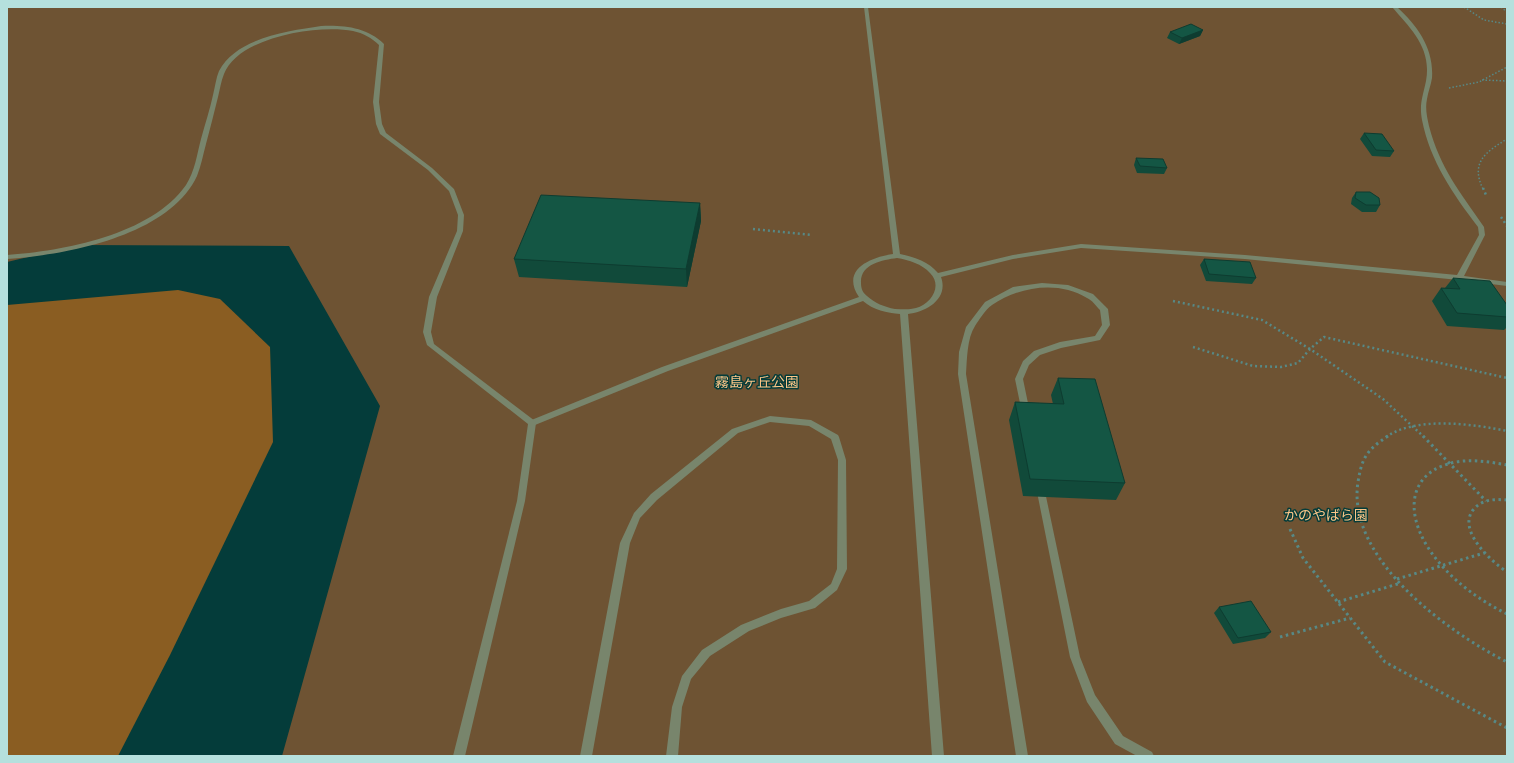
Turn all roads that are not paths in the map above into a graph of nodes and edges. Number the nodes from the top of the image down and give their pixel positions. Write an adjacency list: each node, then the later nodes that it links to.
1 (866, 7): 3 (street)
2 (1394, 7): 6 (street)
3 (897, 256): 5 (street); 8 (street)
4 (7, 257): 11 (street)
5 (937, 276): 6 (street); 9 (street)
6 (1459, 278): 7 (street)
7 (1507, 284)
8 (863, 298): 9 (street); 11 (street)
9 (904, 312): 16 (street)
10 (1027, 420): 17 (street)
11 (532, 423): 13 (street)
12 (1038, 474): 18 (street)
13 (460, 756)
14 (586, 756): 15 (street)
15 (672, 756)
16 (938, 756)
17 (1022, 756)
18 (1148, 756)

